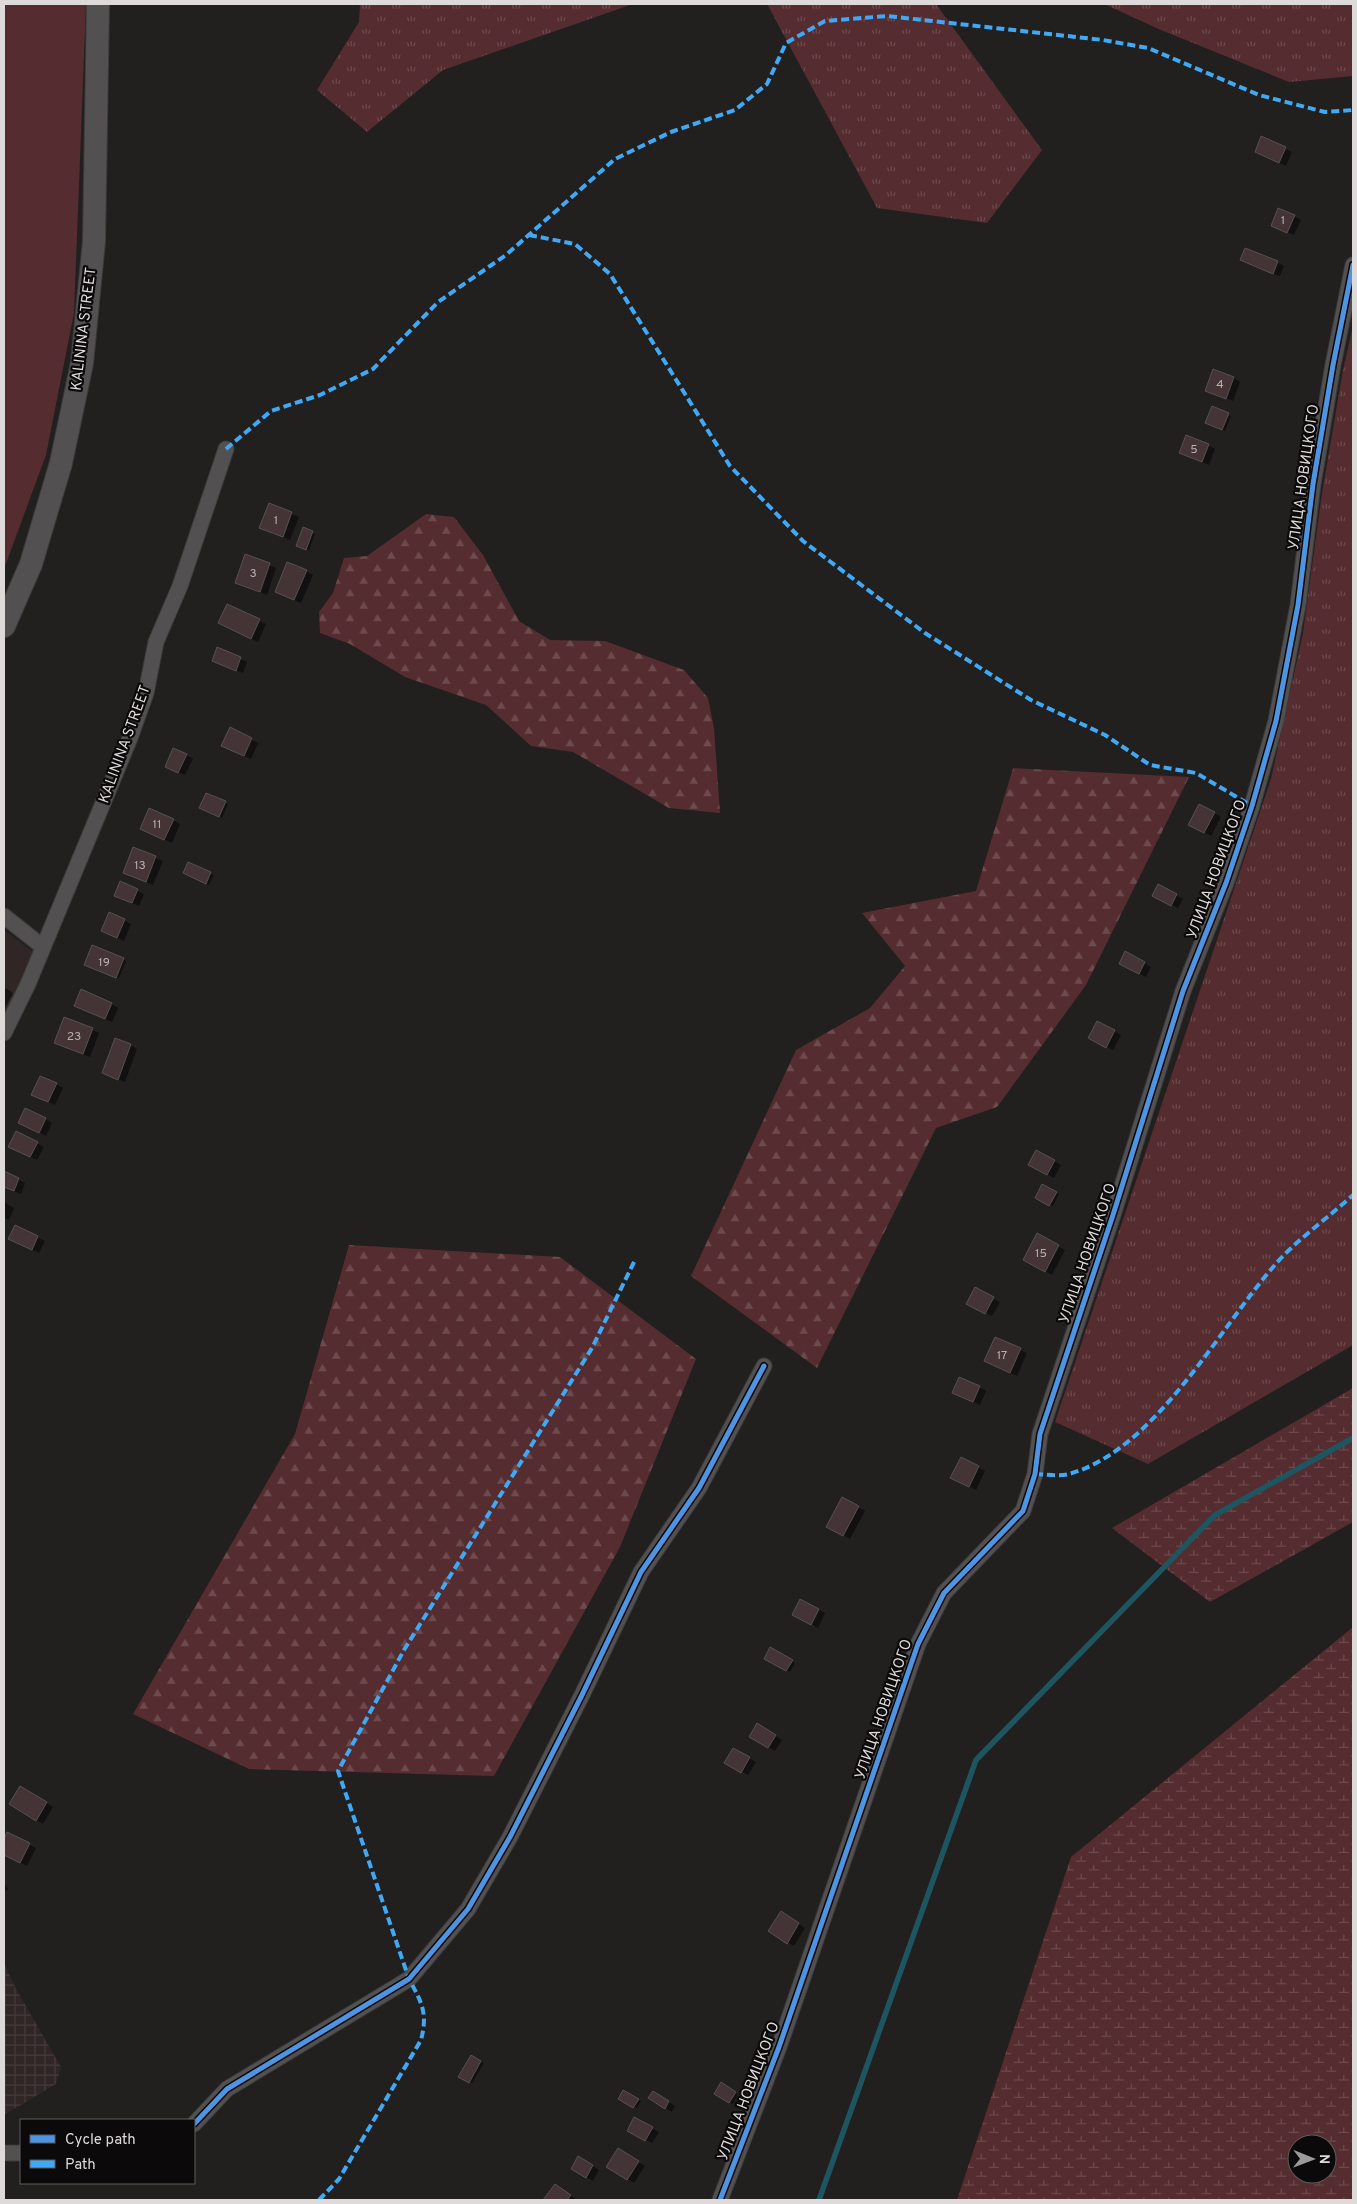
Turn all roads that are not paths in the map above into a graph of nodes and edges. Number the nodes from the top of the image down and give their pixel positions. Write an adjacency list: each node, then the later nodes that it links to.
1 (98, 4): 4 (main road, KALININA STREET)
2 (1353, 265): 12 (street, УЛИЦА НОВИЦКОГО)
3 (226, 449): 6 (street, KALININA STREET)
4 (4, 626)
5 (4, 916): 6 (street)
6 (43, 947): 7 (street, KALININA STREET)
7 (4, 1033)
8 (764, 1366): 9 (street)
9 (195, 2123)
10 (4, 2153): 11 (street)
11 (20, 2153)
12 (720, 2200)

